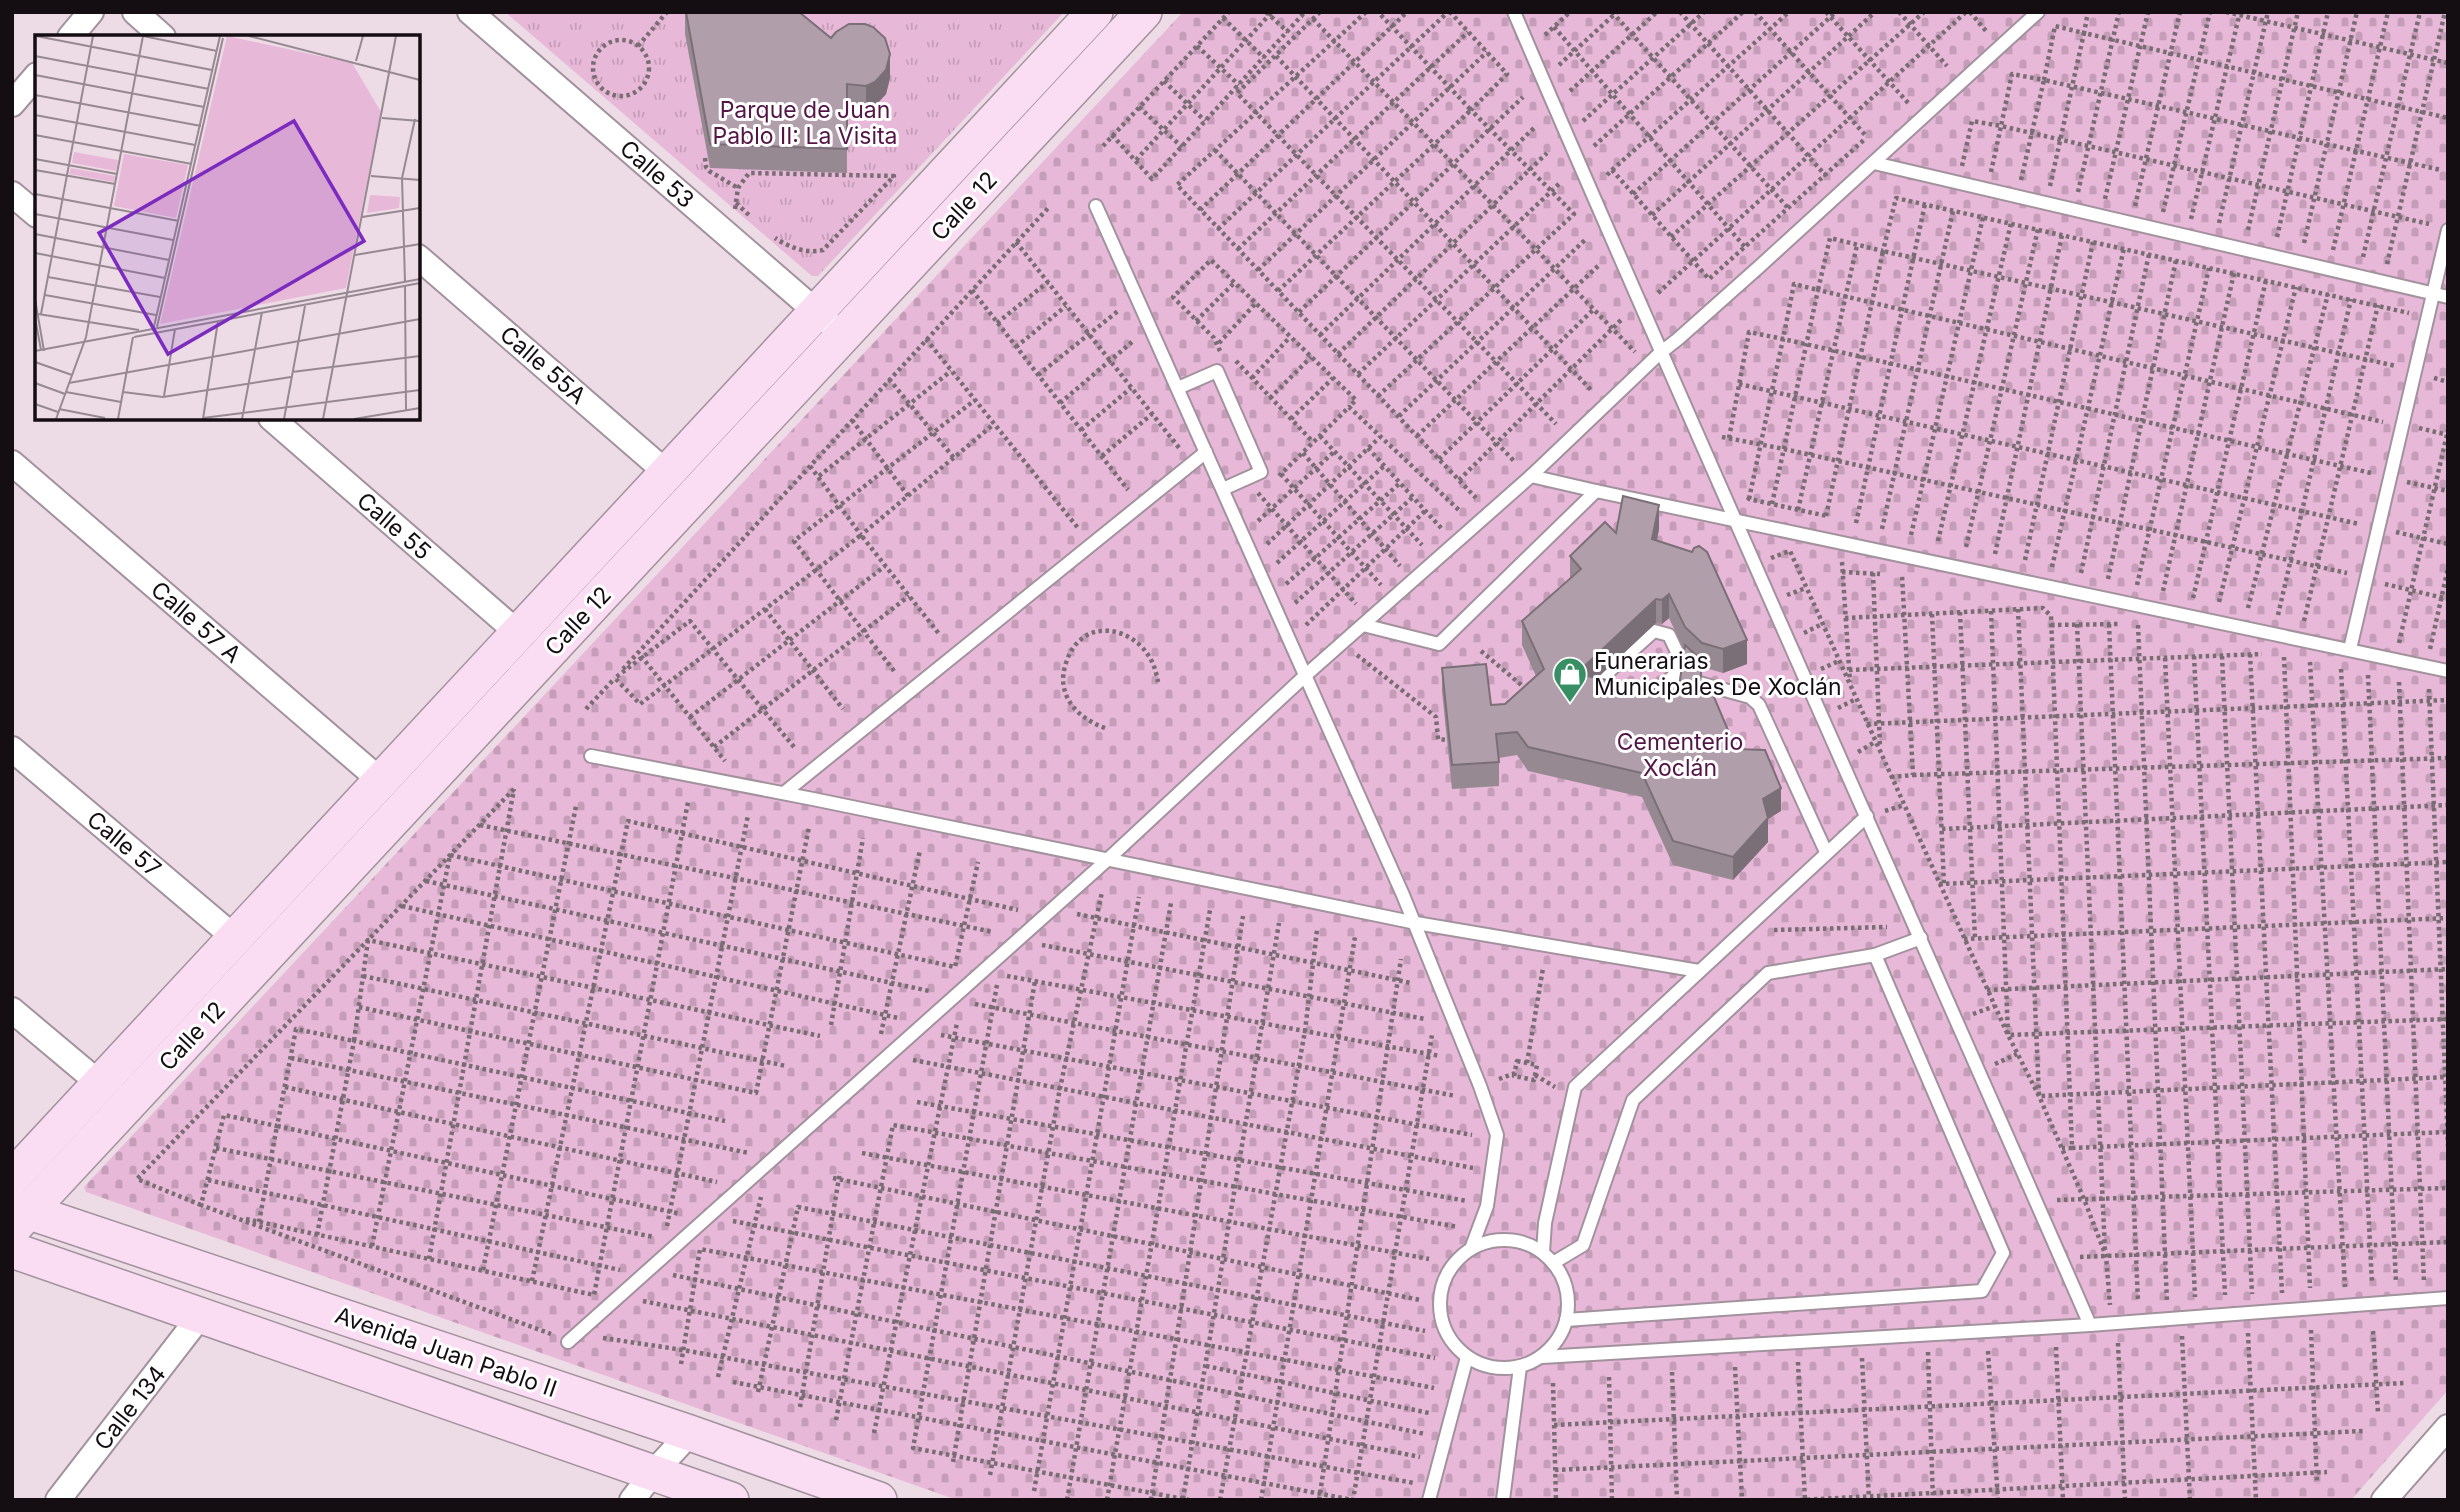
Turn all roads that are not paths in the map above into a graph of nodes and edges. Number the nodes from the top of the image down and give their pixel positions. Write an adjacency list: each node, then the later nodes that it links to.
1 (91, 12): 8 (street)
2 (135, 12): 9 (street)
3 (470, 12): 20 (street, Calle 53)
4 (1095, 12): 20 (street, Calle 12)
5 (1144, 12): 21 (street, Calle 12)
6 (1514, 12): 22 (lane)
7 (2038, 12): 12 (lane)
8 (71, 35)
9 (161, 35)
10 (35, 77): 11 (street)
11 (12, 104)
12 (1874, 163): 18 (lane); 22 (lane)
13 (12, 194): 15 (street)
14 (1096, 206): 23 (lane)
15 (35, 213)
16 (2448, 230): 18 (lane)
17 (420, 259): 27 (street, Calle 55A)
18 (2433, 294): 19 (lane); 34 (lane)
19 (2448, 297)
20 (817, 312): 21 (street, Calle 53); 27 (street, Calle 12)
21 (843, 336): 39 (street, Calle 12)
22 (1660, 353): 28 (lane); 31 (lane)
23 (1178, 388): 25 (lane); 29 (lane)
24 (273, 420): 33 (street, Calle 55)
25 (1206, 452): 29 (lane); 43 (lane)
26 (12, 463): 42 (street, Calle 57 A)
27 (667, 473): 33 (street, Calle 12)
28 (1531, 476): 30 (lane); 32 (lane)
29 (1223, 489): 36 (lane)
30 (1596, 491): 31 (lane); 32 (lane)
31 (1737, 521): 34 (lane); 44 (lane)
32 (1363, 625): 36 (lane)
33 (518, 633): 38 (street, Calle 12)
34 (2350, 649): 35 (lane)
35 (2448, 670)
36 (1307, 674): 46 (lane); 47 (lane)
37 (1674, 677): 37 (lane); 45 (lane)
38 (471, 684): 39 (street); 42 (street, Calle 12)
39 (499, 705): 55 (street, Calle 12)
40 (12, 749): 48 (street, Calle 57)
41 (591, 756): 43 (lane)
42 (381, 782): 48 (street, Calle 12)
43 (784, 793): 46 (lane)
44 (1873, 815): 45 (lane); 49 (lane)
45 (1826, 852): 51 (lane)
46 (1106, 861): 47 (lane); 64 (lane)
47 (1416, 923): 51 (lane); 56 (lane)
48 (235, 938): 53 (street, Calle 12)
49 (1922, 938): 50 (lane); 63 (lane)
50 (1875, 955): 59 (lane); 62 (lane)
51 (1699, 971): 58 (lane)
52 (12, 1010): 53 (street)
53 (100, 1084): 54 (street, Calle 12)
54 (12, 1178)
55 (18, 1216): 69 (street, Avenida Juan Pablo II)
56 (1471, 1249): 58 (lane); 65 (lane)
57 (12, 1250): 61 (street, Avenida Juan Pablo II)
58 (1543, 1252): 59 (lane)
59 (1553, 1263): 62 (lane)
60 (2448, 1297): 63 (lane)
61 (201, 1315): 70 (street, Avenida Juan Pablo II); 71 (street, Calle 134)
62 (1566, 1320): 66 (lane)
63 (2090, 1325): 66 (lane)
64 (568, 1342)
65 (1467, 1357): 67 (lane); 75 (lane)
66 (1542, 1357): 67 (lane)
67 (1520, 1367): 76 (lane)
68 (2448, 1427): 77 (street)
69 (690, 1433): 70 (street); 74 (street, Avenida Juan Pablo II)
70 (653, 1473): 72 (street); 73 (street, Avenida Juan Pablo II)
71 (58, 1500)
72 (632, 1500)
73 (732, 1500)
74 (879, 1500)
75 (1429, 1500)
76 (1503, 1500)
77 (2384, 1500)

